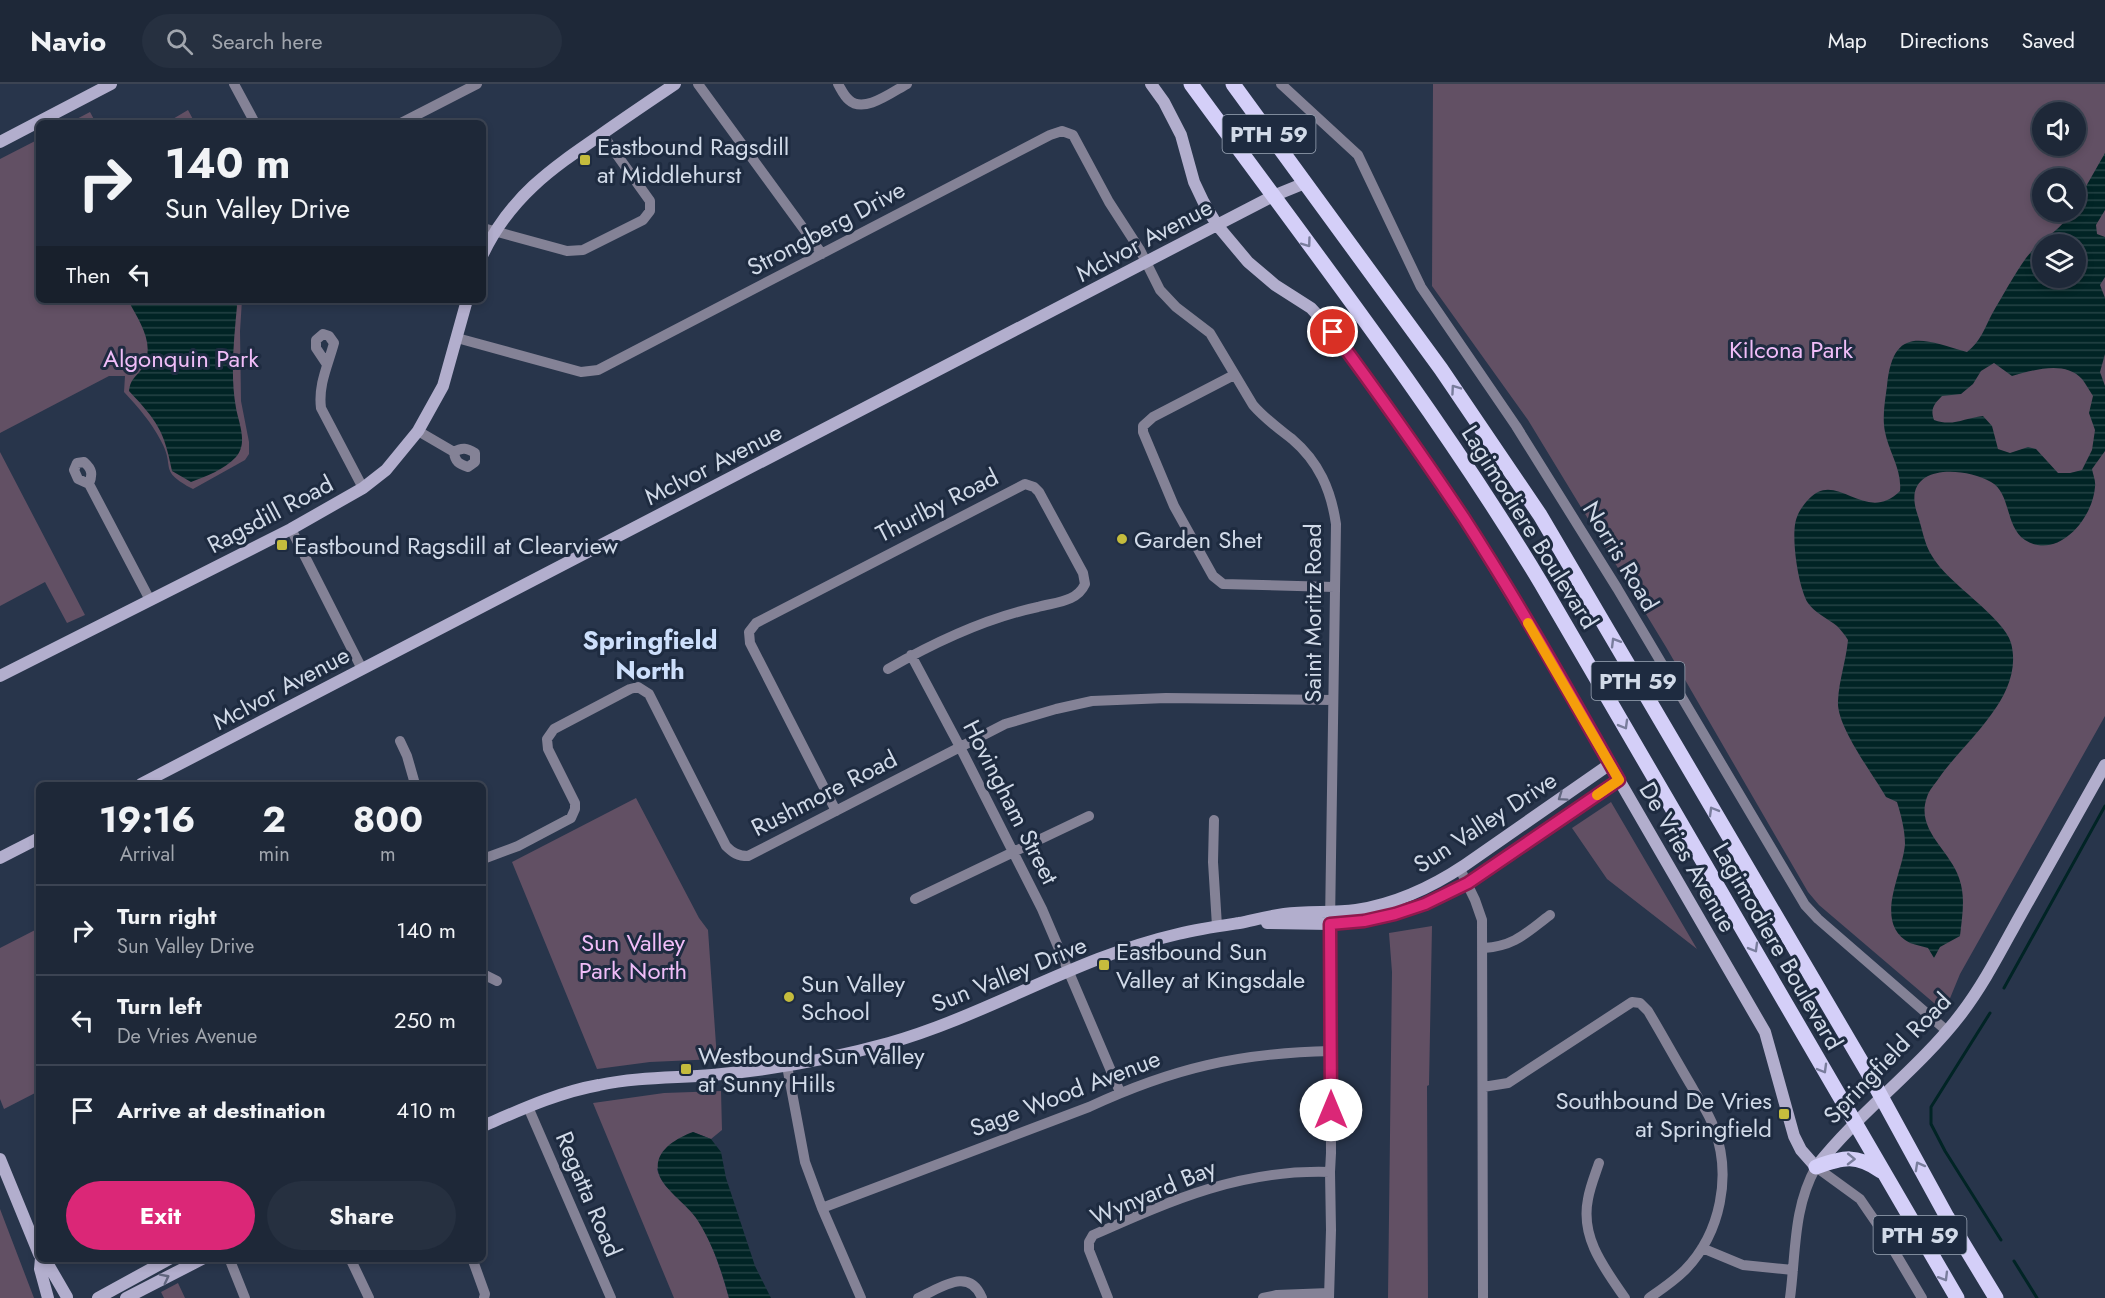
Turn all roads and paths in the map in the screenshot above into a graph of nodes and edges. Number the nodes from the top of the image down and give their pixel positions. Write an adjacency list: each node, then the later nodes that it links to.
1 (111, 84): 12 (street)
2 (234, 84): 13 (street)
3 (477, 84): 14 (street)
4 (675, 84): 16 (street)
5 (698, 84): 22 (street)
6 (838, 84): 7 (street)
7 (907, 84)
8 (1151, 84): 20 (street, De Vries Avenue)
9 (1191, 84): 19 (main road, Lagimodiere Boulevard / PTH 59)
10 (1233, 84): 18 (main road, Lagimodiere Boulevard / PTH 59)
11 (1281, 84): 64 (street, Norris Road)
12 (42, 120)
13 (253, 120)
14 (407, 120)
15 (36, 123): 17 (street)
16 (602, 134): 21 (street); 21 (street)
17 (0, 142)
18 (1305, 183): 19 (street, McIvor Avenue); 69 (main road, Lagimodiere Boulevard / PTH 59, one-way to 18)
19 (1273, 196): 20 (street, McIvor Avenue); 71 (main road, Lagimodiere Boulevard / PTH 59, one-way to 71)
20 (1217, 225): 23 (street, McIvor Avenue); 42 (street, De Vries Avenue)
21 (489, 230)
22 (822, 254): 23 (street, Strongberg Drive); 25 (street, Strongberg Drive)
23 (1146, 263): 27 (street, Saint Moritz Road); 36 (street, McIvor Avenue)
24 (466, 303): 25 (street, Ragsdill Road)
25 (457, 338): 28 (street, Ragsdill Road)
26 (327, 363): 31 (street)
27 (1234, 375): 33 (street, Saint Moritz Road); 33 (street)
28 (418, 430): 29 (street); 31 (street, Ragsdill Road)
29 (454, 452)
30 (89, 484): 34 (street)
31 (363, 488): 32 (street, Ragsdill Road)
32 (291, 529): 34 (street, Ragsdill Road); 36 (street)
33 (1334, 587): 39 (street, Saint Moritz Road)
34 (150, 600): 38 (street, Ragsdill Road)
35 (911, 655): 37 (street, Thurlby Road); 41 (street, Hovingham Street); 47 (street, Thurlby Road)
36 (362, 669): 45 (street, McIvor Avenue)
37 (888, 669)
38 (0, 676)
39 (1333, 700): 41 (street, Rushmore Road); 58 (street, Saint Moritz Road)
40 (400, 741): 46 (street)
41 (960, 747): 47 (street, Rushmore Road); 51 (street, Hovingham Street)
42 (1610, 764): 44 (street, De Vries Avenue); 54 (street, Sun Valley Drive, one-way to 54)
43 (2105, 765): 64 (street, Springfield Road)
44 (1619, 780): 55 (street, Sun Valley Drive); 75 (street, De Vries Avenue)
45 (145, 782)
46 (414, 782)
47 (836, 811): 53 (street, Rushmore Road)
48 (1089, 816): 51 (street)
49 (1214, 820): 59 (street)
50 (36, 840): 52 (street)
51 (1013, 852): 56 (street); 61 (street, Hovingham Street)
52 (0, 858)
53 (486, 858)
54 (1460, 869): 55 (street); 58 (street, Sun Valley Drive)
55 (1468, 883): 58 (street, Sun Valley Drive); 60 (street)
56 (915, 899)
57 (1550, 915): 60 (street)
58 (1330, 918): 59 (street, Sun Valley Drive); 65 (street, Saint Moritz Road)
59 (1217, 926): 61 (street, Sun Valley Drive)
60 (1484, 948): 67 (street)
61 (1068, 971): 66 (street, Sun Valley Drive); 68 (street, Hovingham Street)
62 (486, 976): 63 (street)
63 (497, 981)
64 (1947, 1031): 69 (street, Springfield Road)
65 (1331, 1052): 68 (street, Sage Wood Avenue); 76 (street, Saint Moritz Road)
66 (787, 1066): 70 (street, Sun Valley Drive); 78 (street)
67 (1483, 1087): 80 (street); 103 (street)
68 (1120, 1092): 78 (street, Sage Wood Avenue)
69 (1881, 1097): 71 (street, Springfield Road); 109 (main road, Lagimodiere Boulevard / PTH 59, one-way to 69)
70 (528, 1107): 72 (street, Sun Valley Drive); 97 (street, Regatta Road)
71 (1854, 1124): 75 (street, Springfield Road); 77 (main road, Lagimodiere Boulevard / PTH 59)
72 (486, 1125)
73 (0, 1159): 79 (street)
74 (1599, 1163): 104 (street)
75 (1816, 1167): 77 (main road, one-way to 77); 88 (street, Springfield Road); 107 (street)
76 (1330, 1172): 89 (street, Saint Moritz Road); 101 (street, Wynyard Bay)
77 (1882, 1172): 108 (main road, Lagimodiere Boulevard / PTH 59, one-way to 108)
78 (822, 1209): 98 (street)
79 (36, 1247)
80 (1702, 1248): 88 (street); 105 (street)
81 (41, 1262): 90 (street)
82 (45, 1262): 91 (street)
83 (164, 1262): 92 (street)
84 (196, 1262): 93 (street, one-way to 84)
85 (231, 1262): 94 (street)
86 (352, 1262): 95 (street)
87 (473, 1262): 96 (street)
88 (1793, 1270): 106 (street, Springfield Road)
89 (1329, 1295): 102 (street)
90 (48, 1298)
91 (69, 1298)
92 (98, 1298)
93 (126, 1298)
94 (245, 1298)
95 (369, 1298)
96 (484, 1298)
97 (610, 1298)
98 (861, 1298)
99 (918, 1298): 100 (street)
100 (982, 1298)
101 (1108, 1298)
102 (1263, 1298)
103 (1483, 1298)
104 (1625, 1298)
105 (1649, 1298)
106 (1790, 1298)
107 (1922, 1298)
108 (1957, 1298)
109 (1996, 1298)

